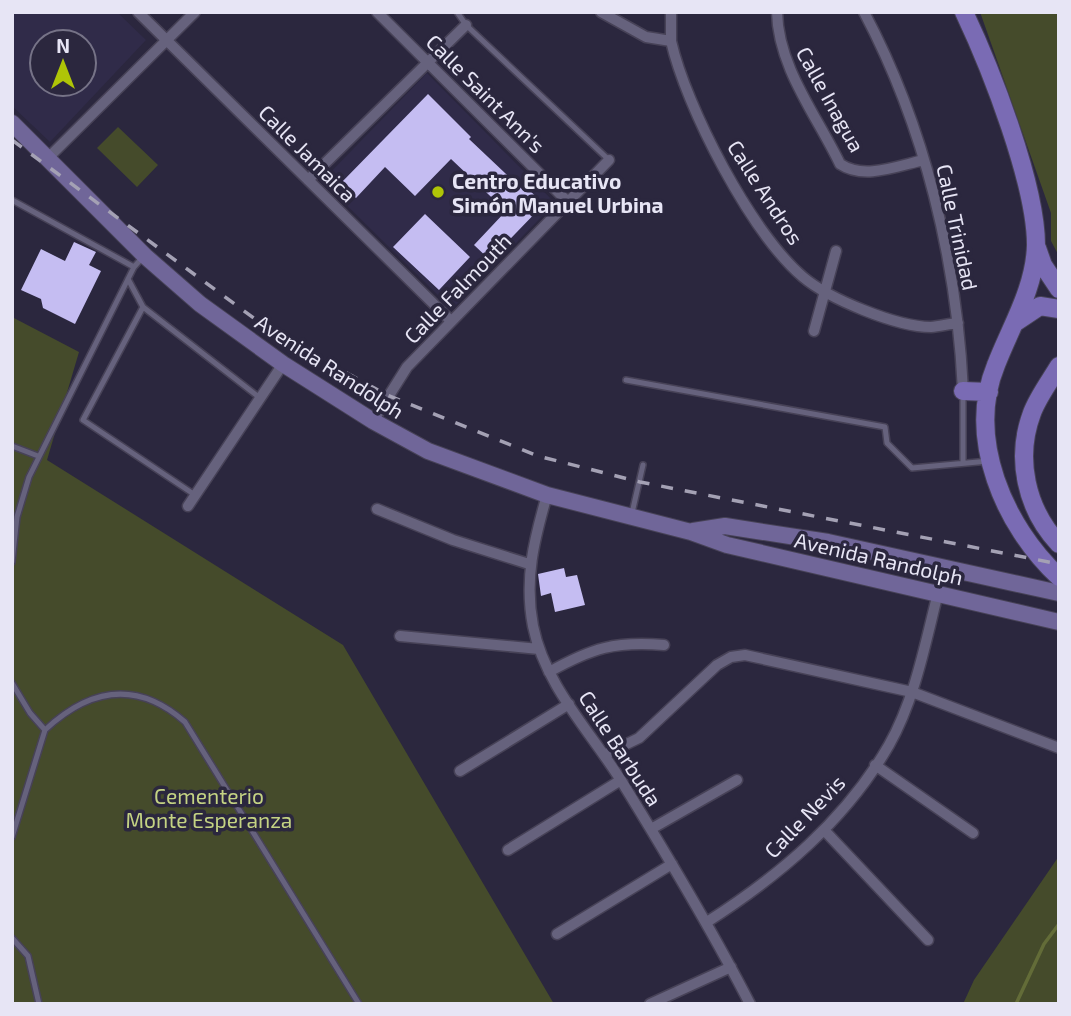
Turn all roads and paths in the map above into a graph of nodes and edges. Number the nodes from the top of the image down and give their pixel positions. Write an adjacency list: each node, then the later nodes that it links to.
1 (138, 12): 11 (street, Calle Jamaica)
2 (195, 12): 11 (street)
3 (377, 12): 13 (street, Calle Saint Ann's)
4 (457, 12): 10 (lane)
5 (601, 12): 12 (street)
6 (671, 12): 12 (street, Calle Andros)
7 (777, 12): 17 (street, Calle Inagua)
8 (864, 12): 17 (street, Calle Trinidad)
9 (964, 12): 21 (main road)
10 (466, 25): 13 (street); 16 (lane)
11 (168, 40): 15 (street); 18 (street, Calle Jamaica)
12 (671, 41): 27 (street, Calle Andros)
13 (428, 63): 18 (street); 20 (street, Calle Saint Ann's)
14 (12, 123): 15 (main road, Avenida Randolph)
15 (49, 158): 23 (main road, Avenida Randolph)
16 (609, 160): 20 (street, Calle Falmouth)
17 (924, 160): 31 (street, Calle Trinidad)
18 (309, 180): 30 (street, Calle Jamaica)
19 (12, 201): 23 (lane)
20 (568, 202): 30 (street, Calle Falmouth)
21 (1036, 244): 24 (main road); 26 (main road); 32 (main road)
22 (836, 251): 27 (street)
23 (140, 261): 25 (lane); 34 (main road, Avenida Randolph)
24 (1059, 273)
25 (128, 279): 28 (lane); 42 (lane)
26 (1059, 289)
27 (826, 290): 31 (street, Calle Andros); 33 (street)
28 (143, 307): 39 (lane); 46 (lane)
29 (1059, 309): 32 (main road)
30 (451, 321): 40 (street, Calle Falmouth)
31 (958, 323): 37 (street, Calle Trinidad)
32 (1013, 325): 38 (main road)
33 (814, 331)
34 (283, 364): 39 (street); 40 (main road, Avenida Randolph)
35 (1059, 366): 52 (main road)
36 (626, 380): 43 (lane)
37 (963, 391): 38 (main road); 43 (lane, Calle Trinidad)
38 (989, 392): 44 (main road)
39 (260, 398): 46 (street)
40 (373, 421): 47 (main road, Avenida Randolph)
41 (12, 446): 42 (lane)
42 (38, 456): 53 (lane)
43 (963, 461): 44 (lane)
44 (990, 461): 55 (main road)
45 (643, 465): 50 (lane)
46 (195, 495): 48 (street)
47 (547, 495): 50 (main road, Avenida Randolph); 54 (street, Calle Barbuda)
48 (187, 506)
49 (377, 509): 54 (street)
50 (631, 516): 51 (main road, Avenida Randolph)
51 (691, 532): 56 (main road, Avenida Randolph); 57 (main road, Avenida Randolph)
52 (1059, 544)
53 (12, 562)
54 (528, 564): 61 (street, Calle Barbuda)
55 (1059, 577)
56 (938, 593): 58 (main road, Avenida Randolph); 64 (street, Calle Nevis)
57 (1059, 593)
58 (1059, 622)
59 (400, 636): 61 (street)
60 (664, 645): 62 (street)
61 (539, 649): 62 (street, Calle Barbuda)
62 (549, 672): 65 (street, Calle Barbuda)
63 (12, 683): 66 (lane)
64 (912, 692): 67 (street); 68 (street); 69 (street, Calle Nevis)
65 (569, 704): 68 (street, Calle Barbuda); 70 (street)
66 (45, 730): 76 (lane); 85 (lane)
67 (1059, 748)
68 (604, 755): 71 (street, Calle Barbuda)
69 (875, 765): 74 (street, Calle Nevis); 75 (street)
70 (460, 771)
71 (621, 780): 73 (street, Calle Barbuda); 77 (street)
72 (737, 780): 73 (street)
73 (651, 829): 78 (street, Calle Barbuda)
74 (824, 830): 79 (street, Calle Nevis); 82 (street)
75 (973, 833)
76 (12, 837)
77 (508, 850)
78 (672, 864): 79 (street, Calle Barbuda); 80 (street)
79 (707, 922): 83 (street, Calle Barbuda)
80 (557, 934)
81 (12, 938): 84 (lane)
82 (928, 940)
83 (731, 967): 86 (street); 87 (street, Calle Barbuda)
84 (39, 1004)
85 (359, 1004)
86 (650, 1004)
87 (750, 1004)

